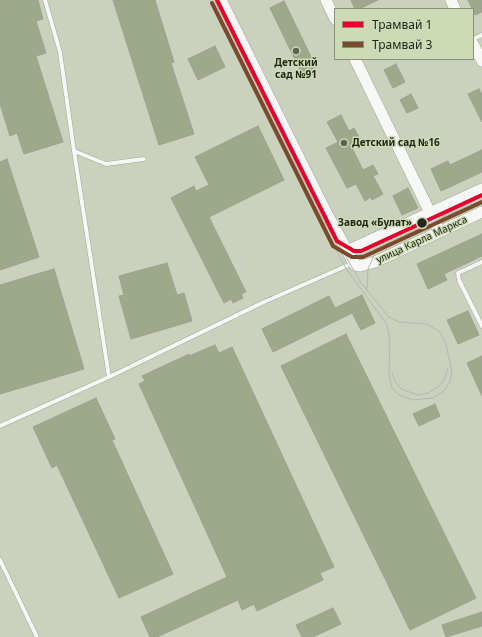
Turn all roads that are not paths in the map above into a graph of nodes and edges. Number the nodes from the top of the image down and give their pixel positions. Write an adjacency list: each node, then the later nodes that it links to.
1 (45, 0): 8 (lane)
2 (221, 0): 14 (main road)
3 (326, 0): 4 (main road)
4 (334, 17)
5 (474, 46): 7 (main road)
6 (355, 60): 11 (main road)
7 (482, 61)
8 (74, 151): 9 (lane); 18 (lane)
9 (144, 159)
10 (482, 189): 11 (main road)
11 (429, 212): 13 (main road); 14 (main road)
12 (482, 212): 13 (main road, улица Карла Маркса)
13 (439, 231): 16 (main road, улица Карла Маркса)
14 (347, 251): 16 (main road)
15 (482, 262): 17 (lane)
16 (357, 265): 18 (lane)
17 (482, 326)
18 (109, 377): 19 (lane)
19 (0, 426)
20 (0, 560): 21 (lane)
21 (37, 637)

